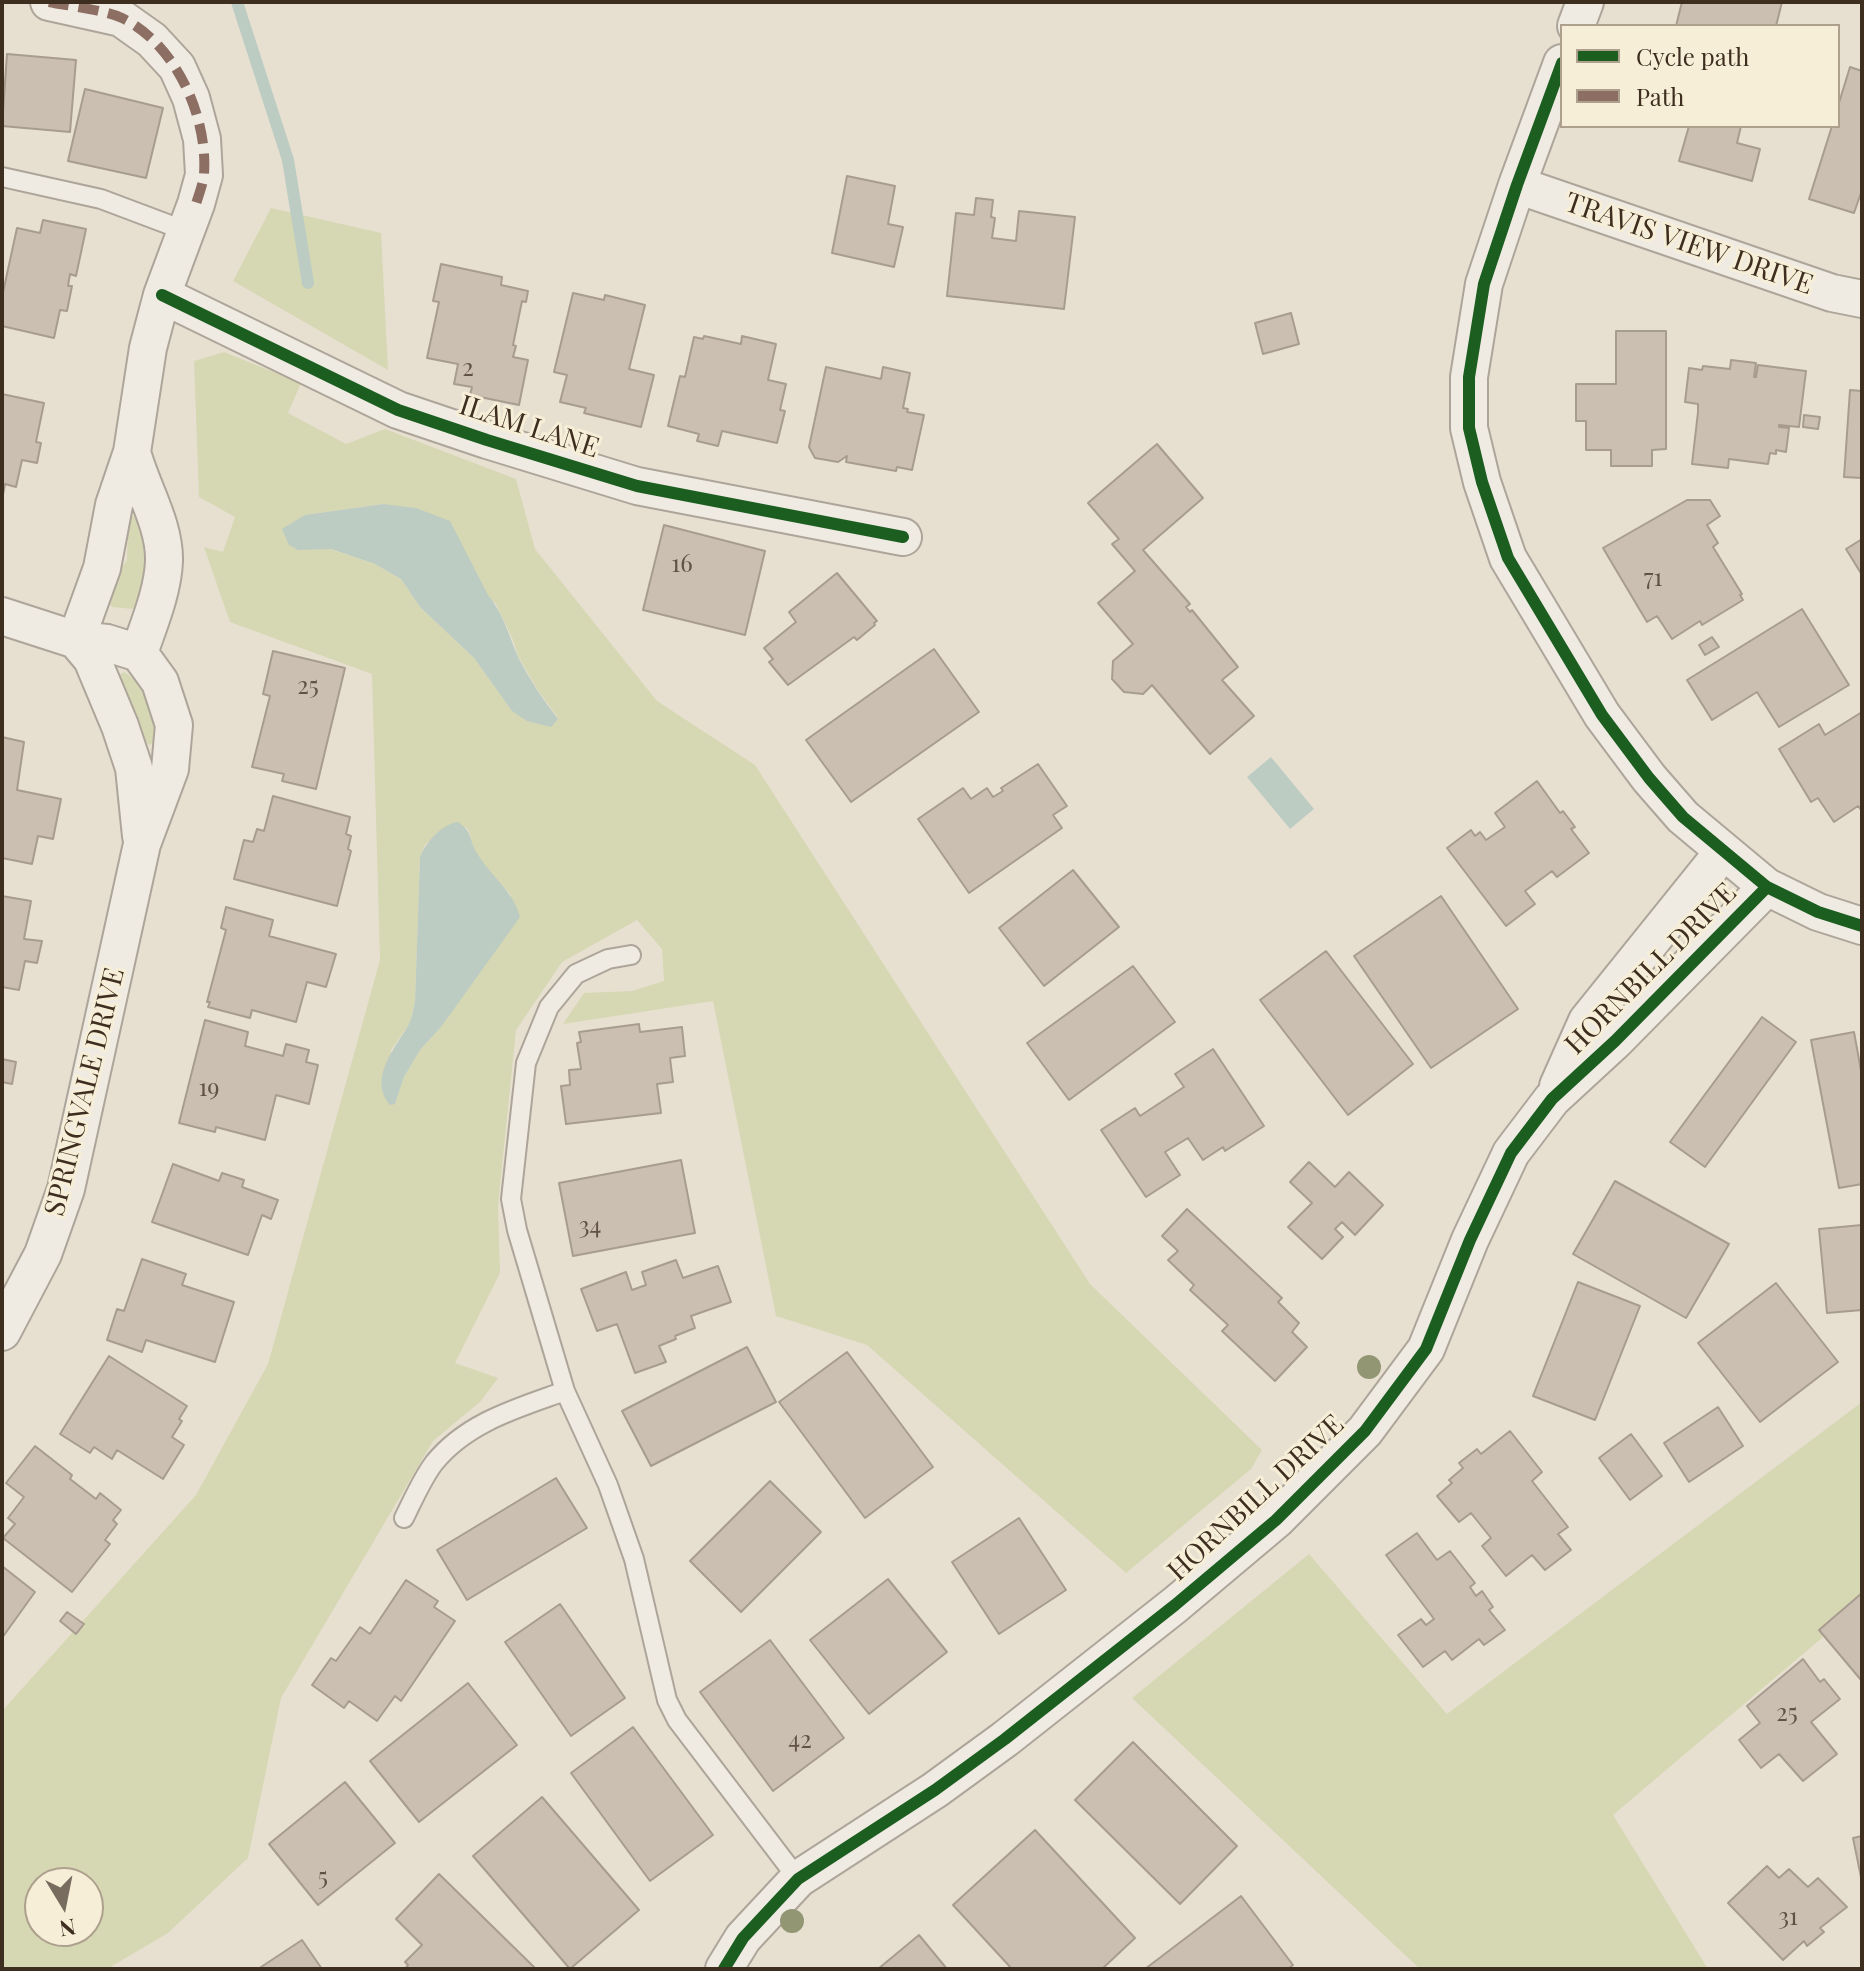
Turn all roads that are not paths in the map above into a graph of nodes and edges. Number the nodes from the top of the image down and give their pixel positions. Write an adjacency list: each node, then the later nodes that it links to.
1 (49, 2): 7 (street)
2 (1585, 2): 3 (street)
3 (1577, 24)
4 (1560, 68): 6 (street)
5 (2, 177): 7 (lane)
6 (1517, 185): 9 (street, TRAVIS VIEW DRIVE); 16 (street)
7 (186, 231): 8 (street)
8 (162, 295): 10 (street); 11 (street, ILAM LANE)
9 (1862, 299)
10 (132, 452): 13 (street); 14 (street)
11 (903, 537)
12 (2, 616): 13 (street)
13 (76, 640): 14 (street); 15 (street, SPRINGVALE DRIVE)
14 (139, 653): 15 (street, SPRINGVALE DRIVE)
15 (142, 844): 21 (street, SPRINGVALE DRIVE)
16 (1723, 852): 17 (street); 20 (street, HORNBILL DRIVE)
17 (1767, 887): 18 (street); 20 (street, HORNBILL DRIVE)
18 (1862, 926)
19 (631, 955): 22 (lane)
20 (1552, 1099): 24 (street, HORNBILL DRIVE)
21 (2, 1332)
22 (565, 1391): 23 (lane); 24 (lane)
23 (404, 1518)
24 (798, 1879): 25 (street, HORNBILL DRIVE)
25 (724, 1969)

